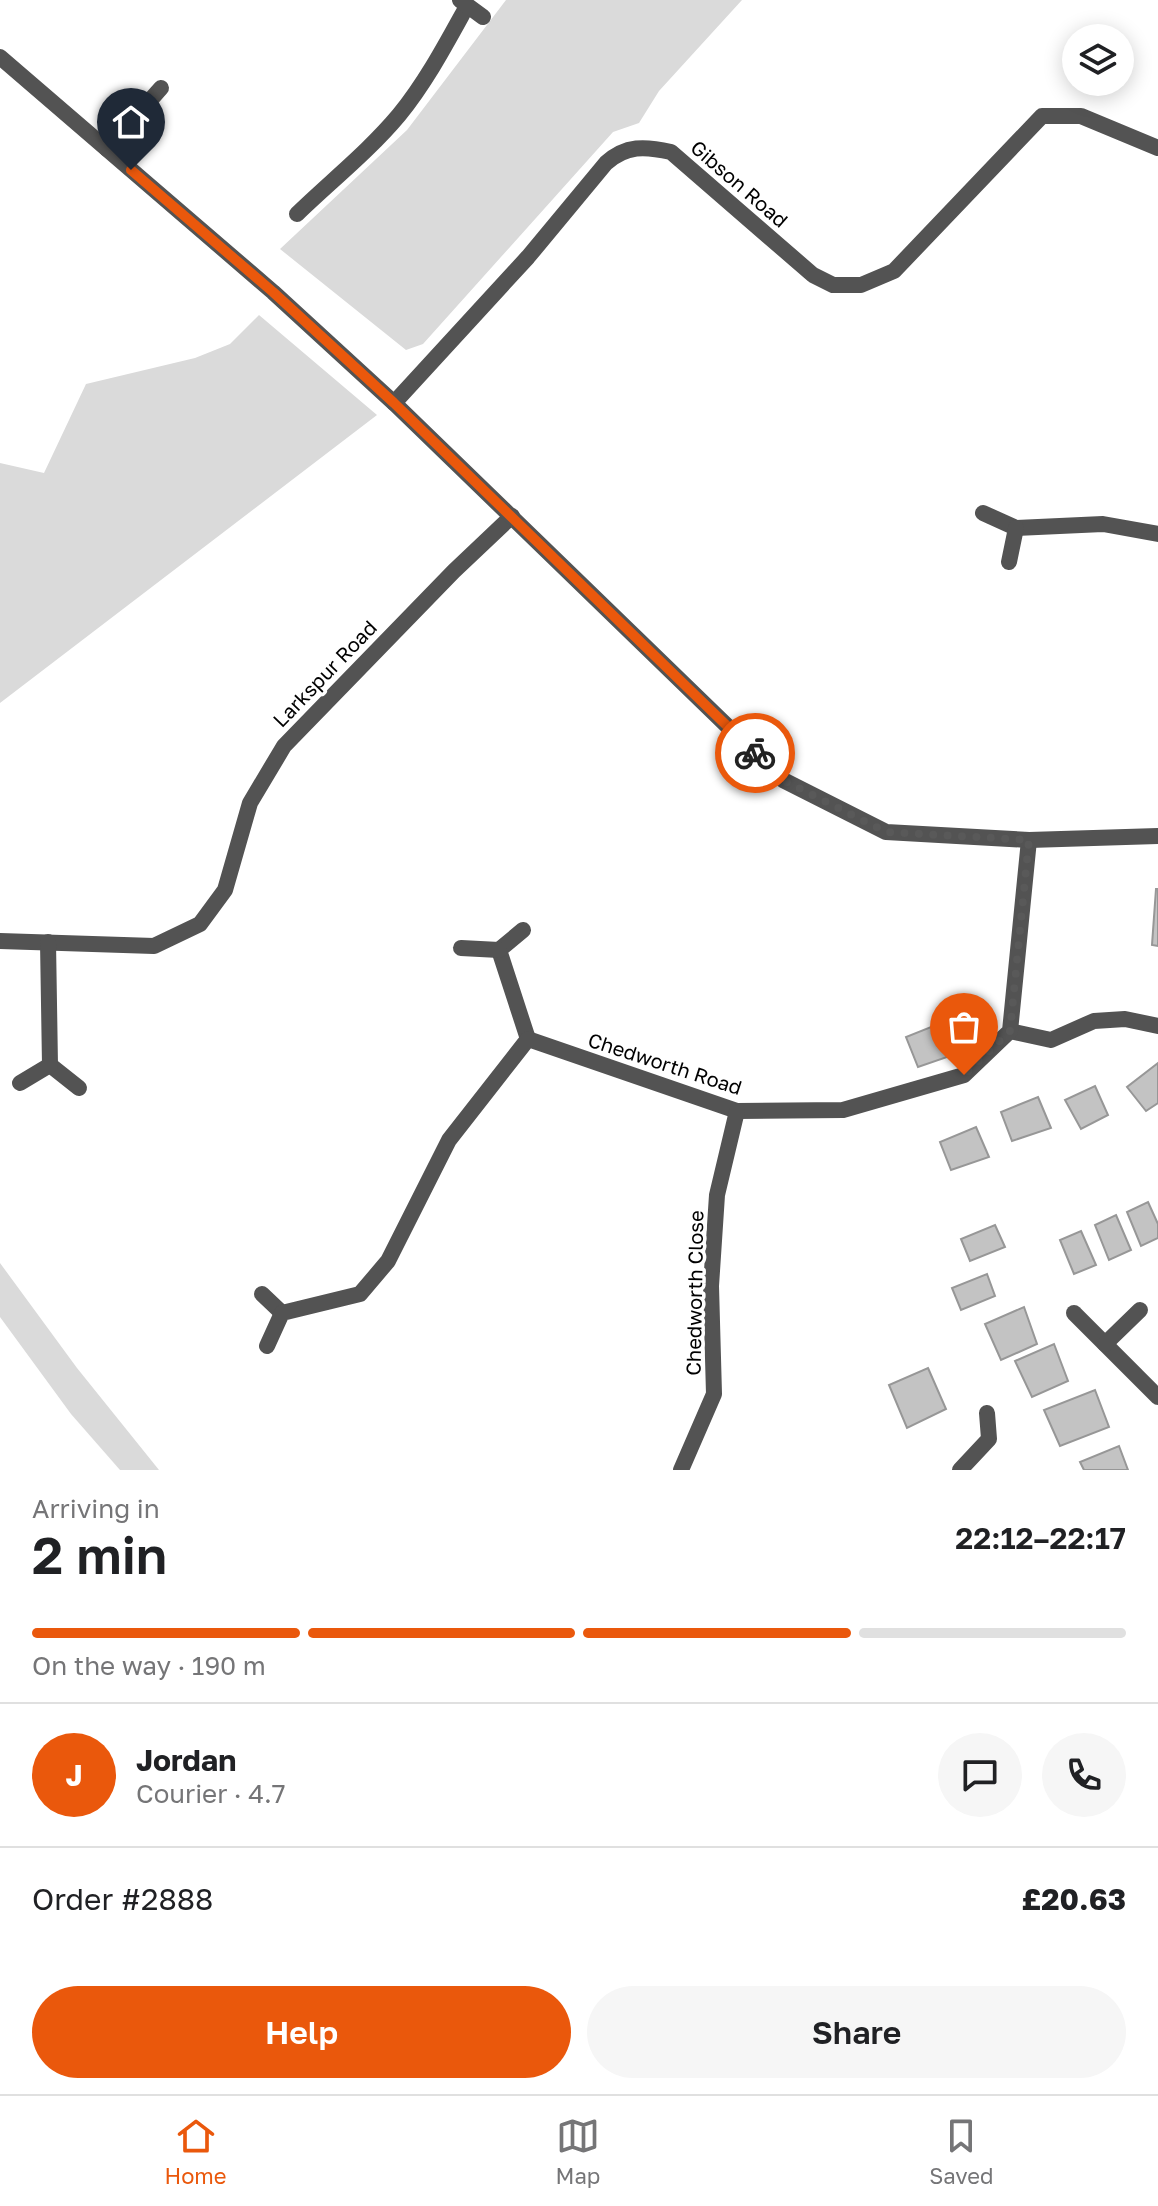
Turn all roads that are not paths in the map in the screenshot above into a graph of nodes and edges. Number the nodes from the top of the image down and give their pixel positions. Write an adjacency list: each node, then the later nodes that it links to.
1 (464, 3): 2 (street); 7 (street)
2 (483, 17)
3 (0, 57): 6 (street)
4 (161, 88): 6 (street)
5 (1158, 148): 8 (street, Gibson Road)
6 (107, 149): 8 (street)
7 (297, 214)
8 (394, 403): 10 (street)
9 (983, 513): 11 (street)
10 (512, 516): 15 (street); 18 (street, Larkspur Road)
11 (1016, 528): 12 (street); 13 (street)
12 (1158, 534)
13 (1009, 562)
14 (1158, 836): 15 (street)
15 (1029, 840): 22 (street)
16 (523, 930): 20 (street)
17 (0, 941): 18 (street, Larkspur Road)
18 (48, 942): 24 (street)
19 (461, 948): 20 (street)
20 (499, 950): 23 (street)
21 (1158, 1026): 22 (street)
22 (1010, 1031): 27 (street, Chedworth Road)
23 (528, 1039): 27 (street, Chedworth Road); 30 (street)
24 (50, 1065): 25 (street); 26 (street)
25 (20, 1083)
26 (79, 1088)
27 (737, 1111): 36 (street, Chedworth Close)
28 (262, 1294): 30 (street)
29 (1140, 1310): 32 (street)
30 (282, 1313): 33 (street)
31 (1074, 1313): 32 (street)
32 (1105, 1344): 34 (street)
33 (267, 1346)
34 (1158, 1397)
35 (987, 1413): 37 (street)
36 (681, 1470)
37 (960, 1470)

